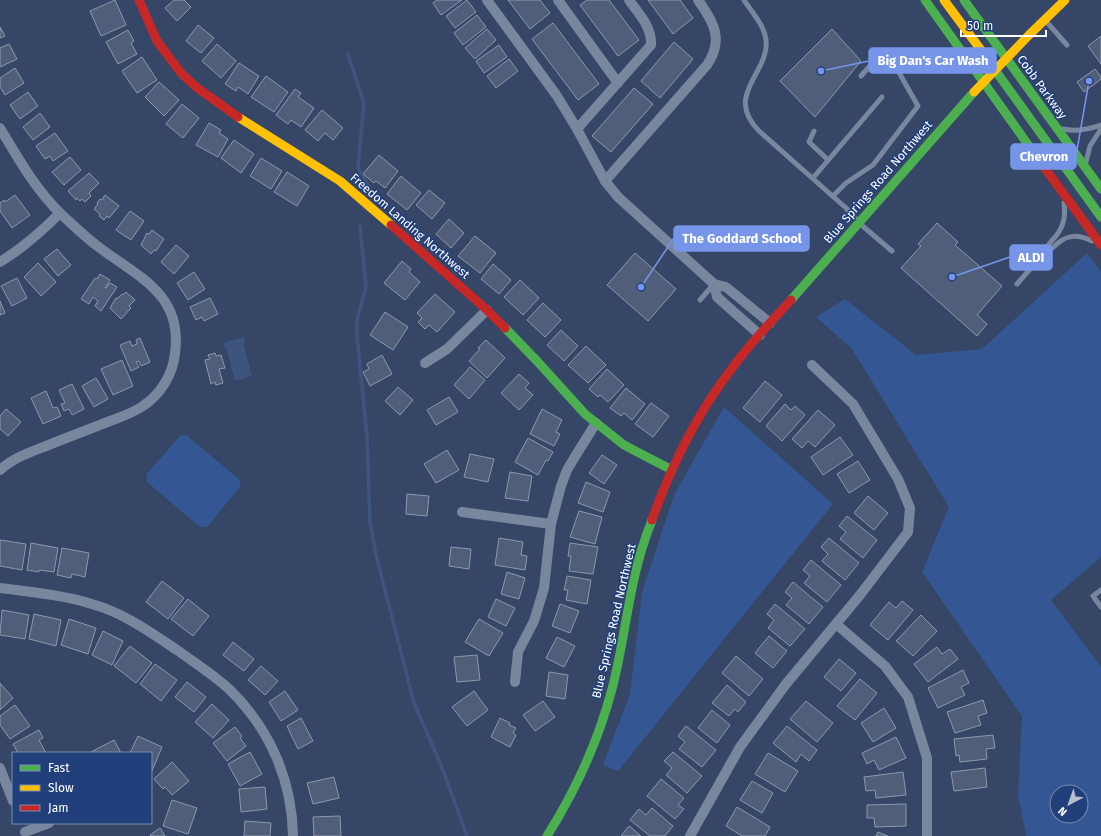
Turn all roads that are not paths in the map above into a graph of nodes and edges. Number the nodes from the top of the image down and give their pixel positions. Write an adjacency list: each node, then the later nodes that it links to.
1 (139, 0): 42 (street, Freedom Landing Northwest)
2 (487, 0): 22 (street)
3 (558, 0): 17 (street)
4 (629, 0): 17 (street)
5 (698, 0): 28 (street)
6 (744, 0): 27 (lane)
7 (925, 0): 16 (street)
8 (944, 0): 14 (street)
9 (964, 0): 13 (street, Cobb Parkway)
10 (1065, 0): 11 (street, Blue Springs Road Northwest)
11 (1045, 19): 12 (lane); 13 (street, Blue Springs Road Northwest)
12 (1067, 45)
13 (1006, 58): 14 (street, Blue Springs Road Northwest); 20 (street, Cobb Parkway)
14 (995, 70): 16 (street, Blue Springs Road Northwest); 33 (street)
15 (861, 76): 31 (lane)
16 (983, 82): 30 (street); 34 (street, Blue Springs Road Northwest)
17 (618, 83): 22 (street)
18 (882, 97): 25 (lane)
19 (1101, 125): 20 (lane)
20 (1056, 126): 26 (street, Cobb Parkway)
21 (0, 128): 32 (street)
22 (577, 129): 28 (street)
23 (1101, 129): 26 (lane)
24 (814, 131): 25 (lane)
25 (828, 160): 27 (lane)
26 (1087, 169): 29 (street, Cobb Parkway)
27 (813, 178): 31 (lane)
28 (605, 181): 39 (street)
29 (1101, 189)
30 (1063, 192): 35 (street); 37 (lane)
31 (833, 196): 34 (lane)
32 (60, 213): 38 (street); 48 (street)
33 (1101, 217)
34 (859, 223): 36 (lane); 43 (street, Blue Springs Road Northwest)
35 (1101, 245): 37 (lane)
36 (892, 251)
37 (1045, 252): 40 (lane)
38 (0, 262)
39 (714, 284): 41 (lane); 43 (street); 44 (street)
40 (1017, 284)
41 (700, 300)
42 (487, 310): 45 (street); 47 (street, Freedom Landing Northwest)
43 (770, 323): 44 (street, Blue Springs Road Northwest)
44 (760, 335): 49 (street, Blue Springs Road Northwest)
45 (425, 363)
46 (812, 365): 55 (street)
47 (596, 424): 49 (street, Freedom Landing Northwest); 51 (street)
48 (1, 467)
49 (672, 470): 61 (street, Blue Springs Road Northwest)
50 (462, 512): 51 (street)
51 (551, 524): 56 (street)
52 (0, 588): 62 (street)
53 (1101, 590): 54 (lane)
54 (1101, 607)
55 (836, 624): 63 (street); 64 (street)
56 (515, 682)
57 (0, 768): 58 (street)
58 (12, 799)
59 (45, 824): 60 (street)
60 (24, 830)
61 (550, 835)
62 (292, 836)
63 (690, 836)
64 (927, 836)

